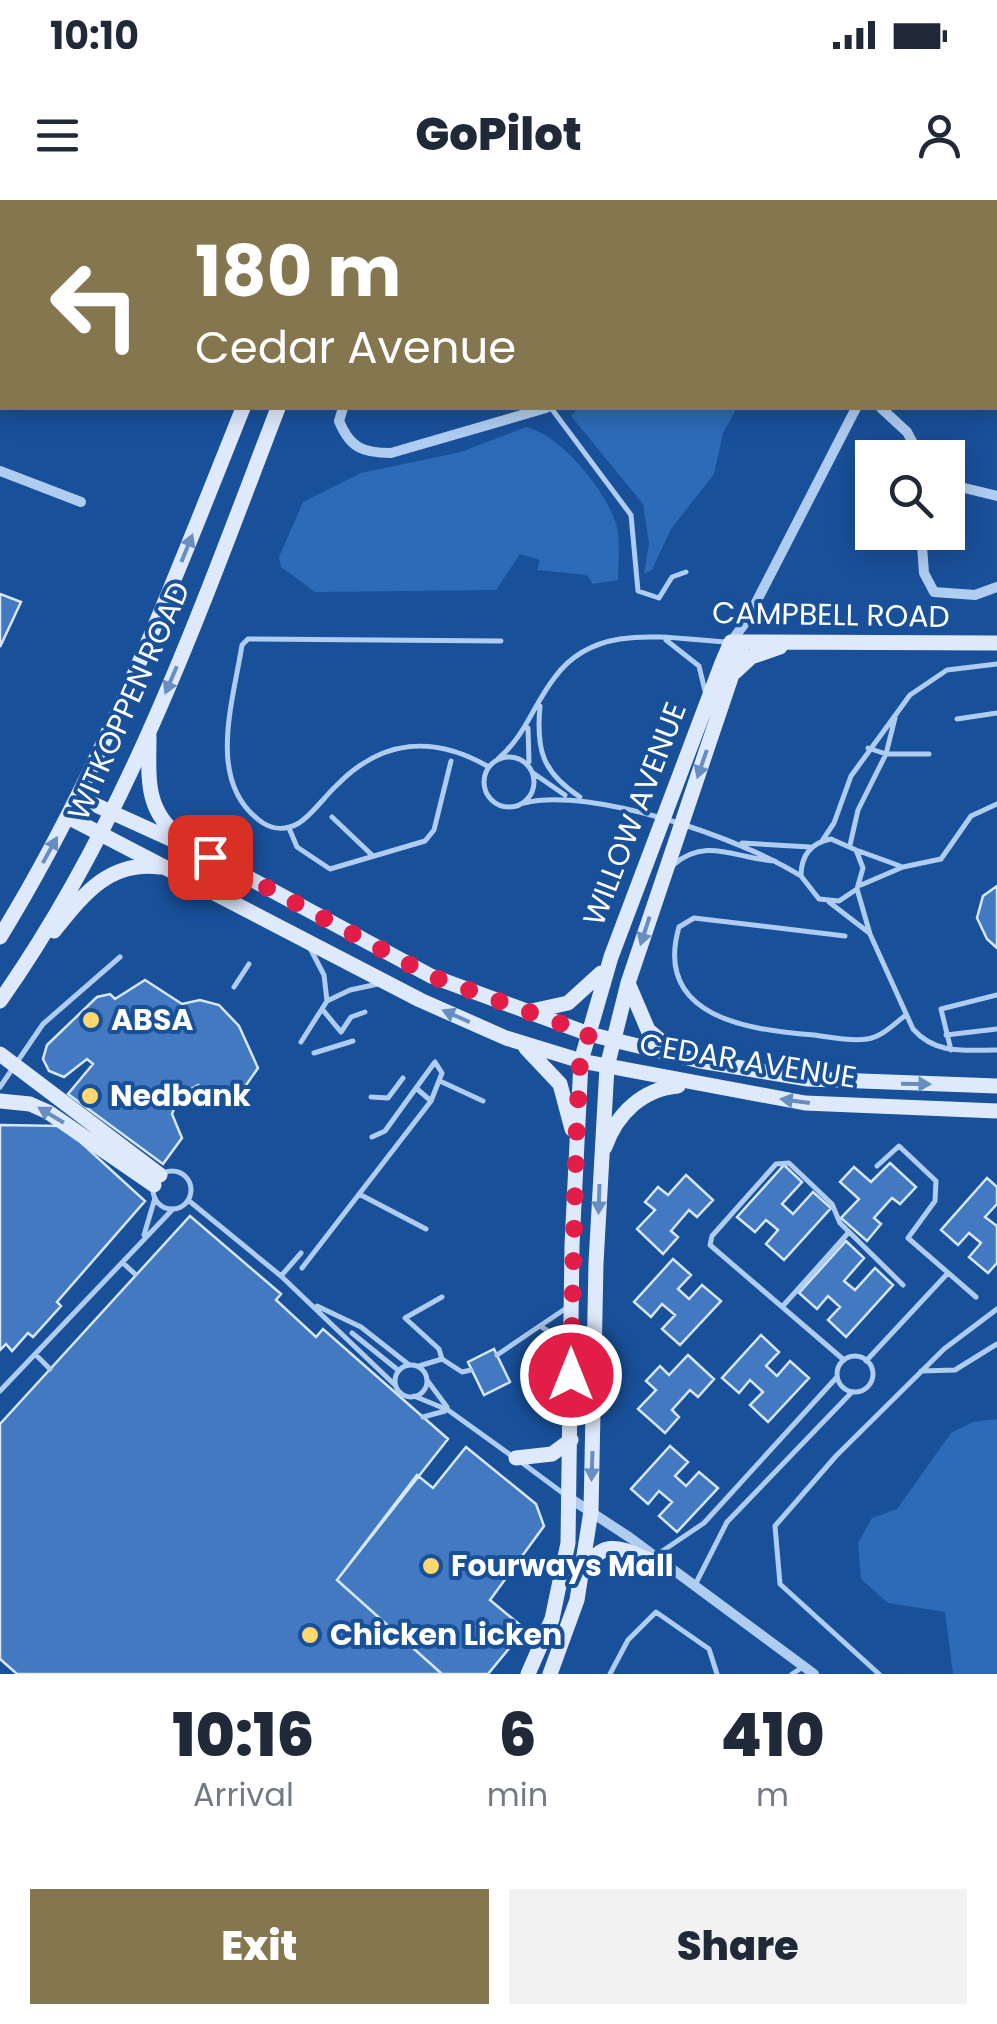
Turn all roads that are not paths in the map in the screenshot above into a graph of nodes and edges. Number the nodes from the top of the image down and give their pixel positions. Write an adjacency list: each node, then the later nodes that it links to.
1 (241, 410): 38 (main road, WITKOPPEN ROAD, one-way to 1)
2 (277, 410): 29 (main road, WITKOPPEN ROAD, one-way to 29)
3 (342, 410): 4 (street)
4 (541, 410)
5 (550, 410): 14 (lane)
6 (855, 410): 18 (street, WILLOW AVENUE)
7 (882, 410): 8 (street)
8 (911, 440)
9 (0, 471): 12 (street)
10 (965, 488): 11 (street)
11 (997, 496)
12 (81, 502)
13 (922, 550): 15 (street)
14 (686, 572)
15 (997, 587)
16 (665, 639): 18 (lane, CAMPBELL ROAD); 23 (lane, CAMPBELL ROAD); 24 (lane, CAMPBELL ROAD)
17 (501, 641): 46 (lane)
18 (737, 642): 19 (main road, CAMPBELL ROAD); 22 (main road, WILLOW AVENUE); 24 (main road, WILLOW AVENUE)
19 (803, 642): 20 (main road, CAMPBELL ROAD); 22 (main road)
20 (997, 643)
21 (997, 664): 26 (lane)
22 (734, 672): 58 (main road, WILLOW AVENUE, one-way to 58)
23 (540, 703): 28 (lane, CAMPBELL ROAD); 40 (lane)
24 (704, 709): 65 (main road, WILLOW AVENUE)
25 (997, 713): 27 (lane)
26 (896, 715): 30 (lane); 31 (lane)
27 (957, 720)
28 (528, 726): 33 (lane, CAMPBELL ROAD); 35 (lane, CAMPBELL ROAD)
29 (149, 732): 43 (main road, WITKOPPEN ROAD); 53 (main road)
30 (868, 748): 31 (lane); 48 (lane)
31 (886, 754): 32 (lane); 50 (lane)
32 (930, 754)
33 (498, 759): 35 (lane); 36 (lane, CAMPBELL ROAD)
34 (451, 761): 52 (lane)
35 (529, 766): 37 (lane)
36 (488, 767): 41 (lane); 46 (lane)
37 (534, 774): 39 (lane); 41 (lane)
38 (78, 798): 43 (main road, CEDAR AVENUE); 45 (main road, WITKOPPEN ROAD)
39 (572, 798): 40 (lane); 41 (lane)
40 (586, 800): 49 (lane)
41 (524, 803)
42 (997, 804): 55 (lane)
43 (112, 813): 47 (main road, WITKOPPEN ROAD); 53 (main road, CEDAR AVENUE)
44 (332, 817): 52 (lane)
45 (68, 818): 47 (main road, CEDAR AVENUE); 63 (main road, WITKOPPEN ROAD, one-way to 45)
46 (289, 828): 52 (lane)
47 (102, 833): 56 (main road, CEDAR AVENUE); 68 (main road, WITKOPPEN ROAD)
48 (822, 841): 50 (lane); 51 (lane)
49 (738, 842): 51 (lane); 54 (lane)
50 (853, 847): 55 (lane); 59 (lane)
51 (811, 848): 57 (lane)
52 (374, 856)
53 (210, 857): 77 (main road, CEDAR AVENUE)
54 (778, 862): 57 (lane); 58 (lane)
55 (902, 867): 59 (lane)
56 (174, 870): 64 (main road, CEDAR AVENUE); 68 (main road)
57 (802, 876): 60 (lane)
58 (662, 879): 70 (main road, WILLOW AVENUE, one-way to 70)
59 (858, 888): 60 (lane); 61 (lane)
60 (828, 901): 61 (lane)
61 (870, 934): 78 (lane)
62 (845, 936): 78 (lane)
63 (0, 937)
64 (304, 939): 69 (main road, CEDAR AVENUE); 74 (lane)
65 (611, 957): 77 (main road); 80 (main road, WILLOW AVENUE)
66 (120, 958): 97 (lane)
67 (249, 964): 71 (lane)
68 (20, 974): 73 (main road, WITKOPPEN ROAD)
69 (386, 982): 74 (lane); 82 (main road, CEDAR AVENUE, one-way to 69)
70 (628, 983): 83 (main road, WILLOW AVENUE); 90 (main road)
71 (234, 986)
72 (997, 994): 81 (lane)
73 (0, 1001)
74 (326, 1001): 75 (lane)
75 (322, 1010): 76 (lane); 85 (lane)
76 (365, 1012)
77 (523, 1013): 80 (main road, CEDAR AVENUE)
78 (906, 1015): 86 (lane)
79 (997, 1029): 81 (lane)
80 (589, 1034): 83 (main road, CEDAR AVENUE); 91 (main road, WILLOW AVENUE)
81 (946, 1035): 86 (lane)
82 (506, 1038): 91 (main road, CEDAR AVENUE); 105 (main road)
83 (613, 1040): 90 (main road, CEDAR AVENUE); 92 (main road, WILLOW AVENUE)
84 (353, 1041): 88 (lane)
85 (301, 1042)
86 (951, 1050): 87 (lane)
87 (997, 1050)
88 (314, 1052)
89 (0, 1054): 108 (main road)
90 (678, 1056): 96 (main road, CEDAR AVENUE, one-way to 96)
91 (580, 1061): 92 (main road, CEDAR AVENUE); 105 (main road, WILLOW AVENUE)
92 (607, 1066): 95 (main road, CEDAR AVENUE); 106 (main road, WILLOW AVENUE)
93 (403, 1078): 99 (lane)
94 (442, 1082): 98 (lane); 101 (lane); 102 (lane)
95 (697, 1085): 103 (main road, CEDAR AVENUE, one-way to 95); 106 (main road)
96 (997, 1086)
97 (0, 1087)
98 (416, 1088): 101 (lane); 104 (lane)
99 (371, 1097)
100 (0, 1101): 108 (main road, one-way to 100)
101 (431, 1101): 109 (lane)
102 (483, 1101)
103 (997, 1112)
104 (372, 1137)
105 (576, 1148): 124 (main road)
106 (600, 1163): 156 (main road, WILLOW AVENUE, one-way to 156)
107 (877, 1166): 118 (lane)
108 (156, 1186): 110 (lane); 111 (lane); 114 (lane)
109 (359, 1194): 112 (lane); 117 (lane)
110 (188, 1200): 111 (lane); 120 (lane)
111 (174, 1209): 114 (lane)
112 (426, 1229)
113 (850, 1232): 121 (lane); 126 (lane); 126 (lane)
114 (144, 1238): 116 (lane)
115 (301, 1253): 120 (lane)
116 (122, 1262): 119 (lane); 132 (lane)
117 (302, 1268)
118 (948, 1273): 123 (lane); 136 (lane)
119 (135, 1274)
120 (281, 1276): 125 (lane)
121 (903, 1285)
122 (442, 1297): 134 (lane)
123 (976, 1297)
124 (572, 1304): 128 (lane); 130 (main road)
125 (314, 1306): 137 (lane); 145 (lane)
126 (782, 1307): 135 (lane)
127 (997, 1309): 142 (lane)
128 (542, 1328): 130 (lane); 133 (lane)
129 (352, 1333): 140 (lane)
130 (572, 1343): 151 (main road)
131 (997, 1344): 142 (lane)
132 (34, 1354): 139 (lane); 146 (lane)
133 (497, 1354)
134 (442, 1359): 138 (lane); 141 (lane)
135 (844, 1360): 136 (lane); 143 (lane)
136 (866, 1361): 147 (lane)
137 (408, 1364): 138 (lane); 140 (lane)
138 (419, 1366): 144 (lane)
139 (50, 1370)
140 (398, 1370): 145 (lane)
141 (472, 1370)
142 (922, 1371): 169 (lane)
143 (837, 1377): 147 (lane); 152 (lane)
144 (427, 1380): 148 (lane); 149 (lane)
145 (396, 1386): 148 (lane)
146 (0, 1391)
147 (852, 1392): 154 (lane)
148 (414, 1396): 149 (lane)
149 (448, 1410): 150 (lane); 153 (lane)
150 (423, 1417)
151 (571, 1440): 153 (main road); 155 (main road)
152 (772, 1449): 154 (lane); 157 (lane)
153 (516, 1458): 155 (lane)
154 (785, 1460): 158 (lane)
155 (571, 1499): 156 (street); 163 (main road)
156 (591, 1511): 159 (street); 160 (main road, WILLOW AVENUE)
157 (704, 1523): 158 (lane); 159 (lane)
158 (718, 1533): 161 (lane)
159 (661, 1560): 160 (main road); 161 (street)
160 (581, 1582): 164 (main road)
161 (695, 1585): 162 (street)
162 (803, 1666): 167 (lane); 168 (street)
163 (528, 1674)
164 (550, 1674)
165 (610, 1674): 166 (lane)
166 (717, 1674)
167 (792, 1674)
168 (814, 1674)
169 (878, 1674)

